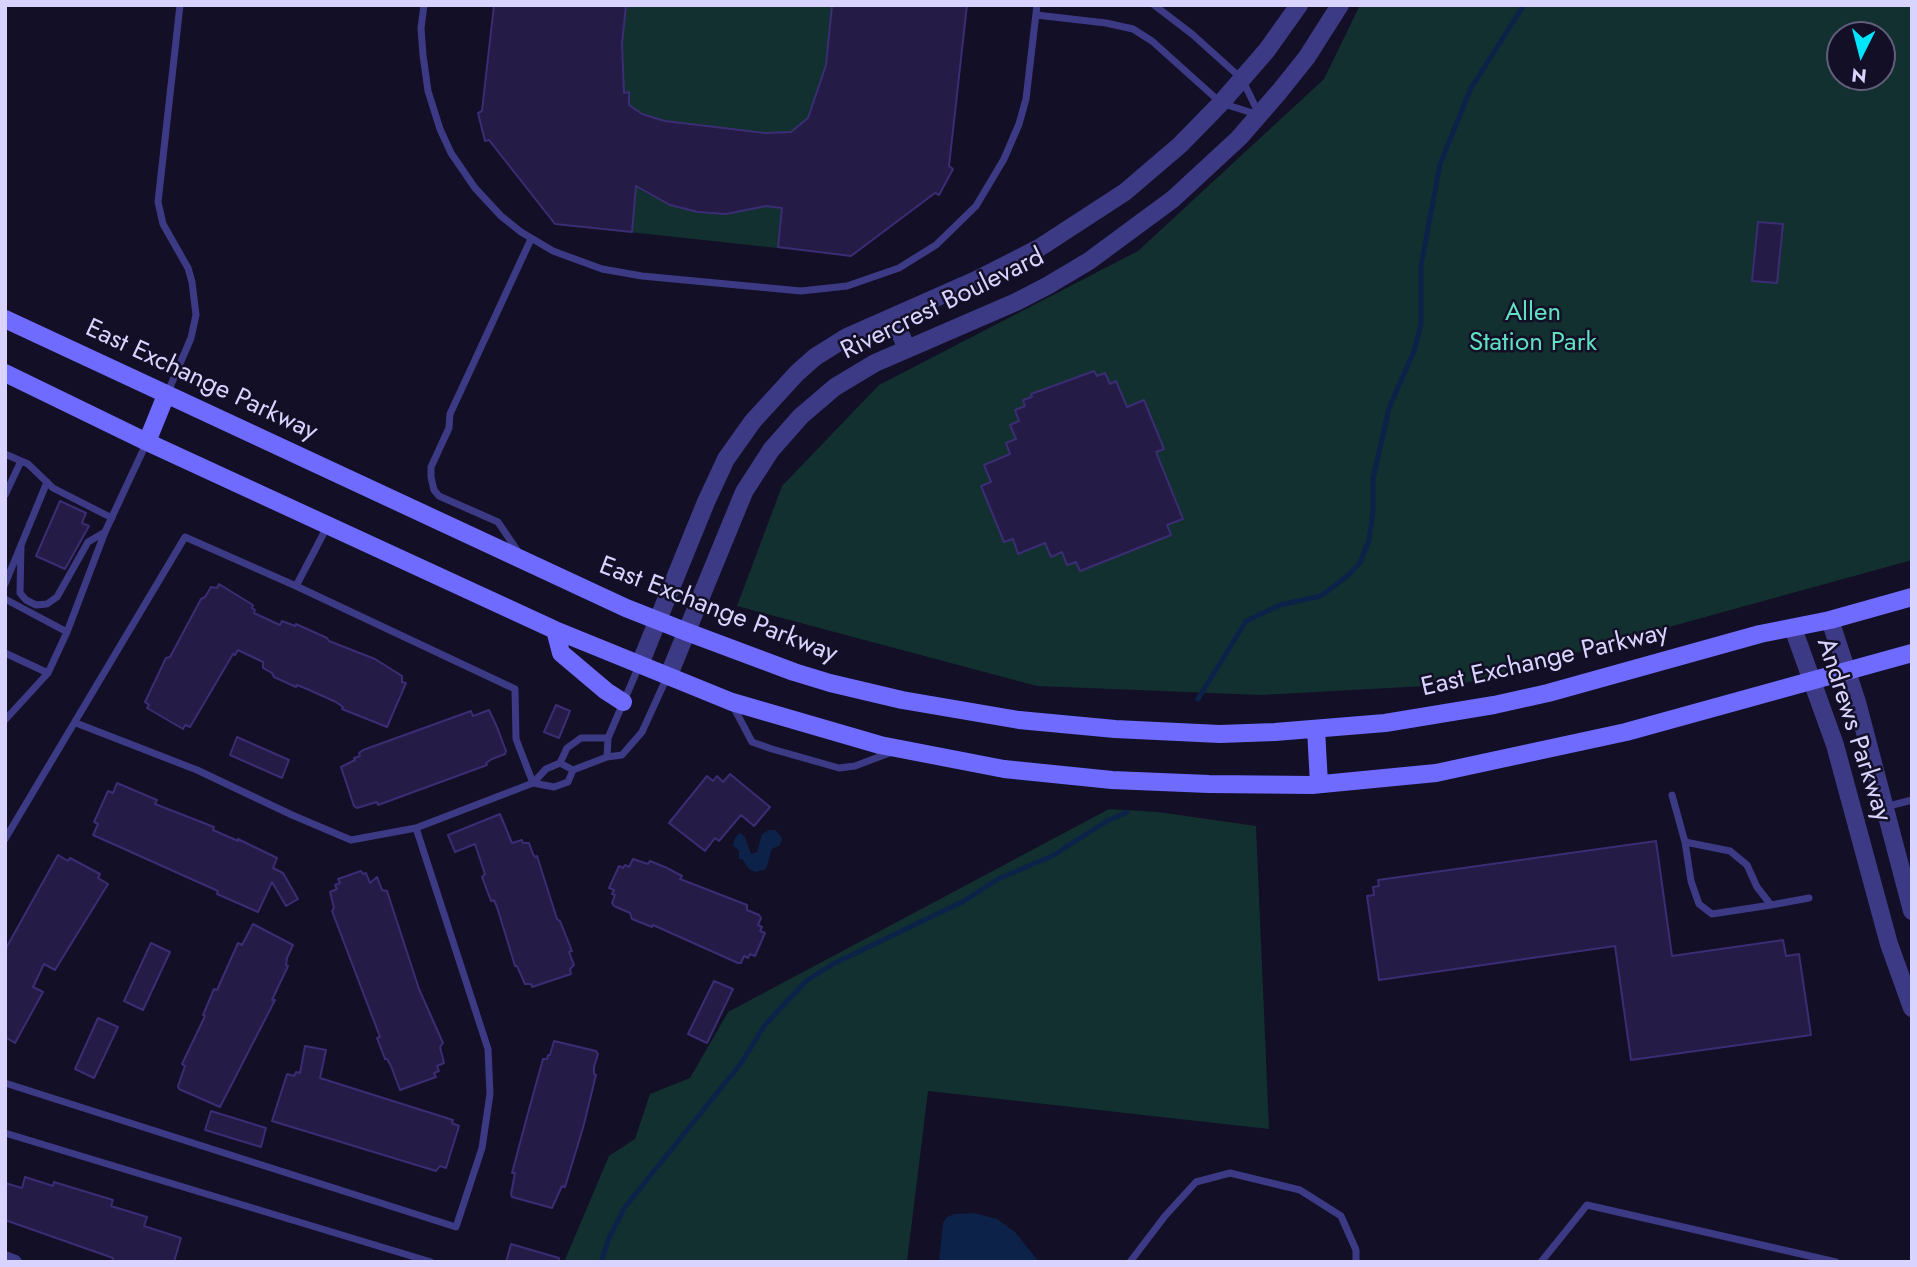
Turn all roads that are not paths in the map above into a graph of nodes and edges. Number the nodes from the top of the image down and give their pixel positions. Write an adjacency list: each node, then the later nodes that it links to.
1 (180, 5): 16 (lane)
2 (424, 5): 11 (lane)
3 (1037, 5): 7 (lane)
4 (1154, 5): 8 (lane)
5 (1299, 5): 8 (street, Rivercrest Boulevard)
6 (1340, 5): 10 (street, Rivercrest Boulevard)
7 (1036, 15): 9 (lane); 11 (lane)
8 (1242, 79): 9 (street, Rivercrest Boulevard); 10 (lane)
9 (1221, 103): 10 (lane); 12 (street, Rivercrest Boulevard)
10 (1259, 115): 14 (street, Rivercrest Boulevard)
11 (531, 239): 26 (lane)
12 (893, 317): 14 (street); 31 (street, Rivercrest Boulevard)
13 (5, 319): 16 (main road, East Exchange Parkway)
14 (907, 349): 36 (street, Rivercrest Boulevard)
15 (5, 373): 17 (main road)
16 (166, 395): 17 (main road); 26 (main road, East Exchange Parkway)
17 (147, 442): 22 (lane); 23 (main road)
18 (5, 454): 19 (lane)
19 (21, 461): 20 (lane); 21 (lane)
20 (47, 482): 22 (lane); 25 (lane)
21 (5, 495)
22 (113, 518): 24 (lane)
23 (328, 525): 28 (lane); 34 (main road)
24 (105, 533): 25 (lane); 35 (lane)
25 (21, 545): 27 (lane)
26 (524, 559): 31 (main road, East Exchange Parkway)
27 (5, 584)
28 (296, 586): 47 (lane); 54 (lane)
29 (1912, 597): 32 (main road, East Exchange Parkway)
30 (5, 599): 35 (lane)
31 (657, 620): 36 (main road, East Exchange Parkway); 39 (street, Rivercrest Boulevard)
32 (1830, 621): 33 (main road, East Exchange Parkway); 40 (street, Andrews Parkway)
33 (1793, 628): 43 (street, Andrews Parkway); 48 (main road, East Exchange Parkway)
34 (555, 630): 39 (main road); 44 (main road)
35 (67, 632): 41 (lane)
36 (687, 632): 42 (street, Rivercrest Boulevard); 48 (main road, East Exchange Parkway)
37 (5, 653): 41 (lane)
38 (1912, 653): 40 (main road)
39 (640, 664): 42 (main road); 44 (lane, Rivercrest Boulevard)
40 (1846, 671): 43 (main road); 58 (street, Andrews Parkway)
41 (48, 673): 46 (lane)
42 (668, 677): 45 (main road); 51 (lane, Rivercrest Boulevard)
43 (1811, 681): 55 (main road); 65 (street, Andrews Parkway)
44 (623, 702): 49 (lane, Rivercrest Boulevard)
45 (732, 702): 50 (main road); 50 (lane)
46 (5, 720)
47 (76, 723): 59 (lane); 60 (lane)
48 (1316, 729): 55 (main road)
49 (608, 738): 51 (lane, Rivercrest Boulevard); 52 (lane)
50 (899, 749): 55 (main road)
51 (607, 757): 53 (lane)
52 (560, 763): 53 (lane); 54 (lane)
53 (573, 770): 54 (lane)
54 (533, 783): 59 (lane)
55 (1319, 784)
56 (1672, 795): 61 (lane)
57 (1912, 800): 58 (lane)
58 (1884, 807): 64 (street, Andrews Parkway)
59 (416, 828): 66 (lane)
60 (5, 839)
61 (1685, 842): 63 (lane); 63 (lane)
62 (1809, 898): 63 (lane)
63 (1771, 905)
64 (1912, 911)
65 (1912, 1008)
66 (5, 1083)
67 (5, 1133): 70 (lane)
68 (5, 1258): 69 (street)
69 (15, 1262)
70 (431, 1262)
71 (1130, 1262): 72 (lane)
72 (1356, 1262)
73 (1541, 1262): 74 (lane)
74 (1836, 1262)

